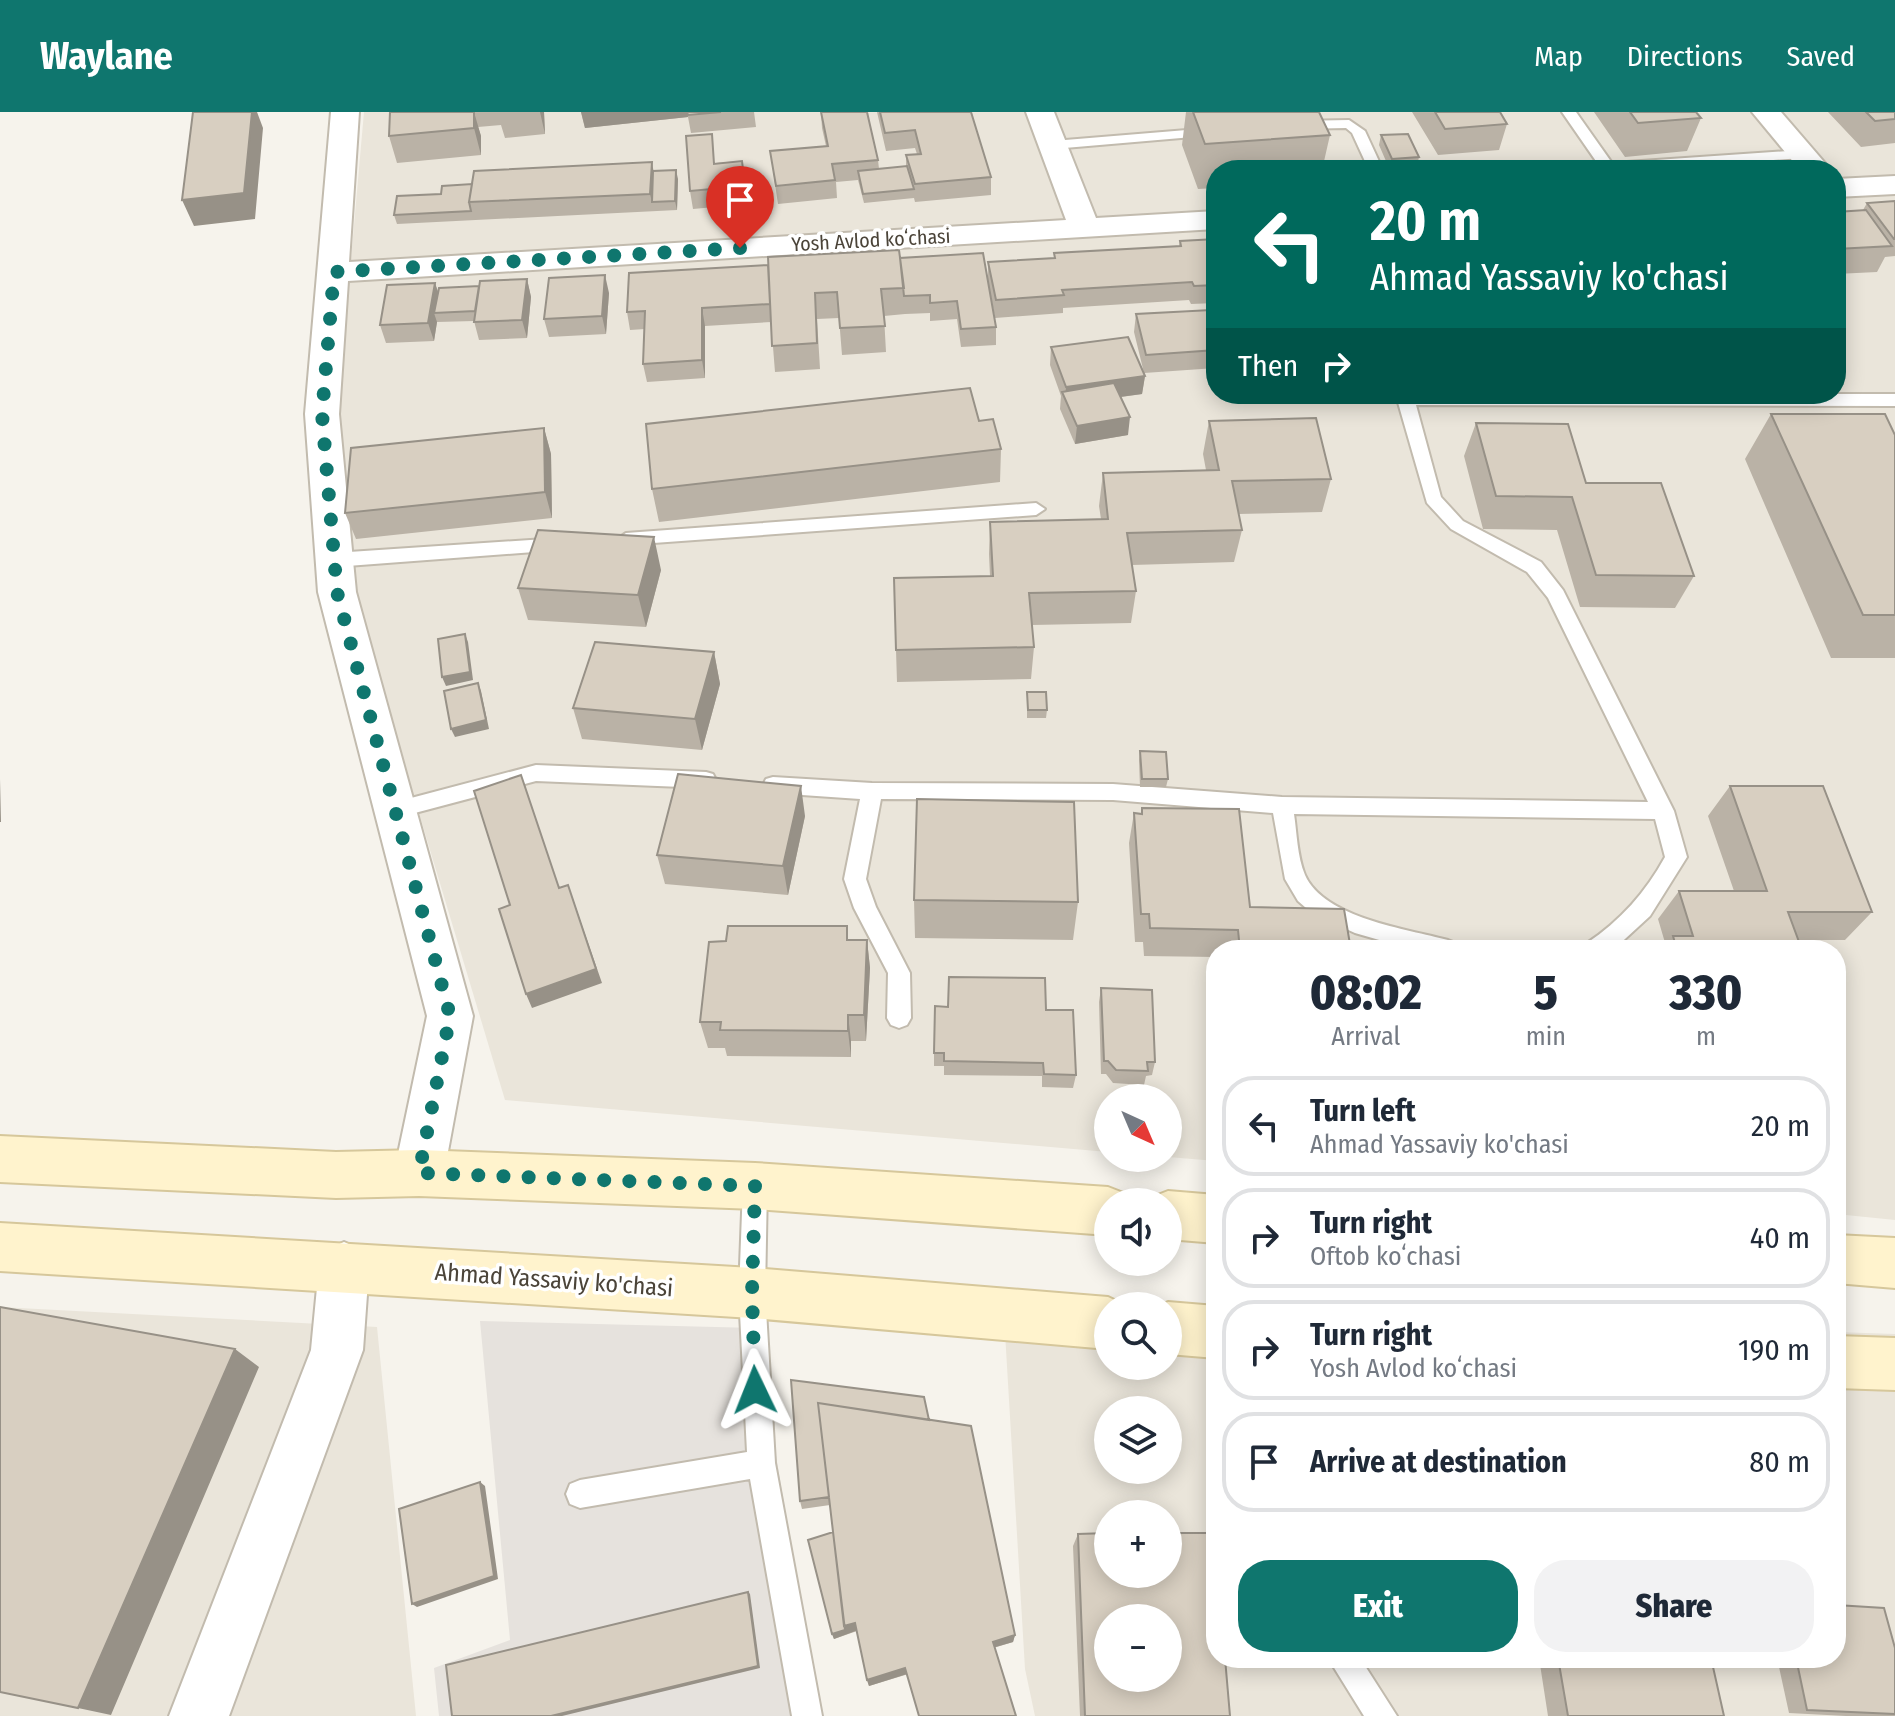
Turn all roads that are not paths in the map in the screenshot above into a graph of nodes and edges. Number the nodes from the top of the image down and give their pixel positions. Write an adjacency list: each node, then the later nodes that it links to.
1 (345, 112): 15 (street)
2 (1040, 112): 7 (street)
3 (1569, 112): 9 (lane)
4 (1766, 112): 10 (street)
5 (1288, 126): 8 (lane)
6 (1226, 131): 7 (lane)
7 (1053, 145): 14 (street)
8 (1371, 160)
9 (1604, 160)
10 (1807, 160)
11 (1895, 185): 12 (street)
12 (1846, 187)
13 (1206, 221): 14 (street, Yosh Avlod koʻchasi)
14 (1084, 227): 15 (street, Yosh Avlod koʻchasi)
15 (334, 272): 20 (street)
16 (1895, 400): 18 (lane)
17 (1407, 404): 26 (lane)
18 (1728, 404)
19 (1036, 509): 20 (lane)
20 (334, 560): 25 (street)
21 (722, 781): 25 (lane)
22 (752, 783): 23 (lane)
23 (872, 791): 24 (lane); 29 (lane)
24 (1282, 805): 26 (lane); 27 (lane)
25 (396, 810): 31 (street)
26 (1663, 811): 28 (lane)
27 (1414, 940)
28 (1608, 940)
29 (899, 1018)
30 (0, 1159): 31 (main road)
31 (419, 1173): 32 (main road)
32 (755, 1186): 33 (main road); 40 (lane)
33 (1094, 1210)
34 (1182, 1216): 35 (main road)
35 (1206, 1218)
36 (0, 1247): 39 (main road, Ahmad Yassaviy ko'chasi)
37 (1846, 1260): 38 (main road)
38 (1895, 1263)
39 (344, 1267): 40 (main road, Ahmad Yassaviy ko'chasi); 49 (street)
40 (752, 1293): 41 (main road, Ahmad Yassaviy ko'chasi); 46 (lane)
41 (1094, 1322)
42 (1182, 1329): 43 (main road)
43 (1206, 1331)
44 (1846, 1362): 45 (main road)
45 (1895, 1364)
46 (761, 1463): 47 (lane); 50 (lane)
47 (580, 1494)
48 (1350, 1668): 51 (lane)
49 (199, 1716)
50 (806, 1716)
51 (1382, 1716)

